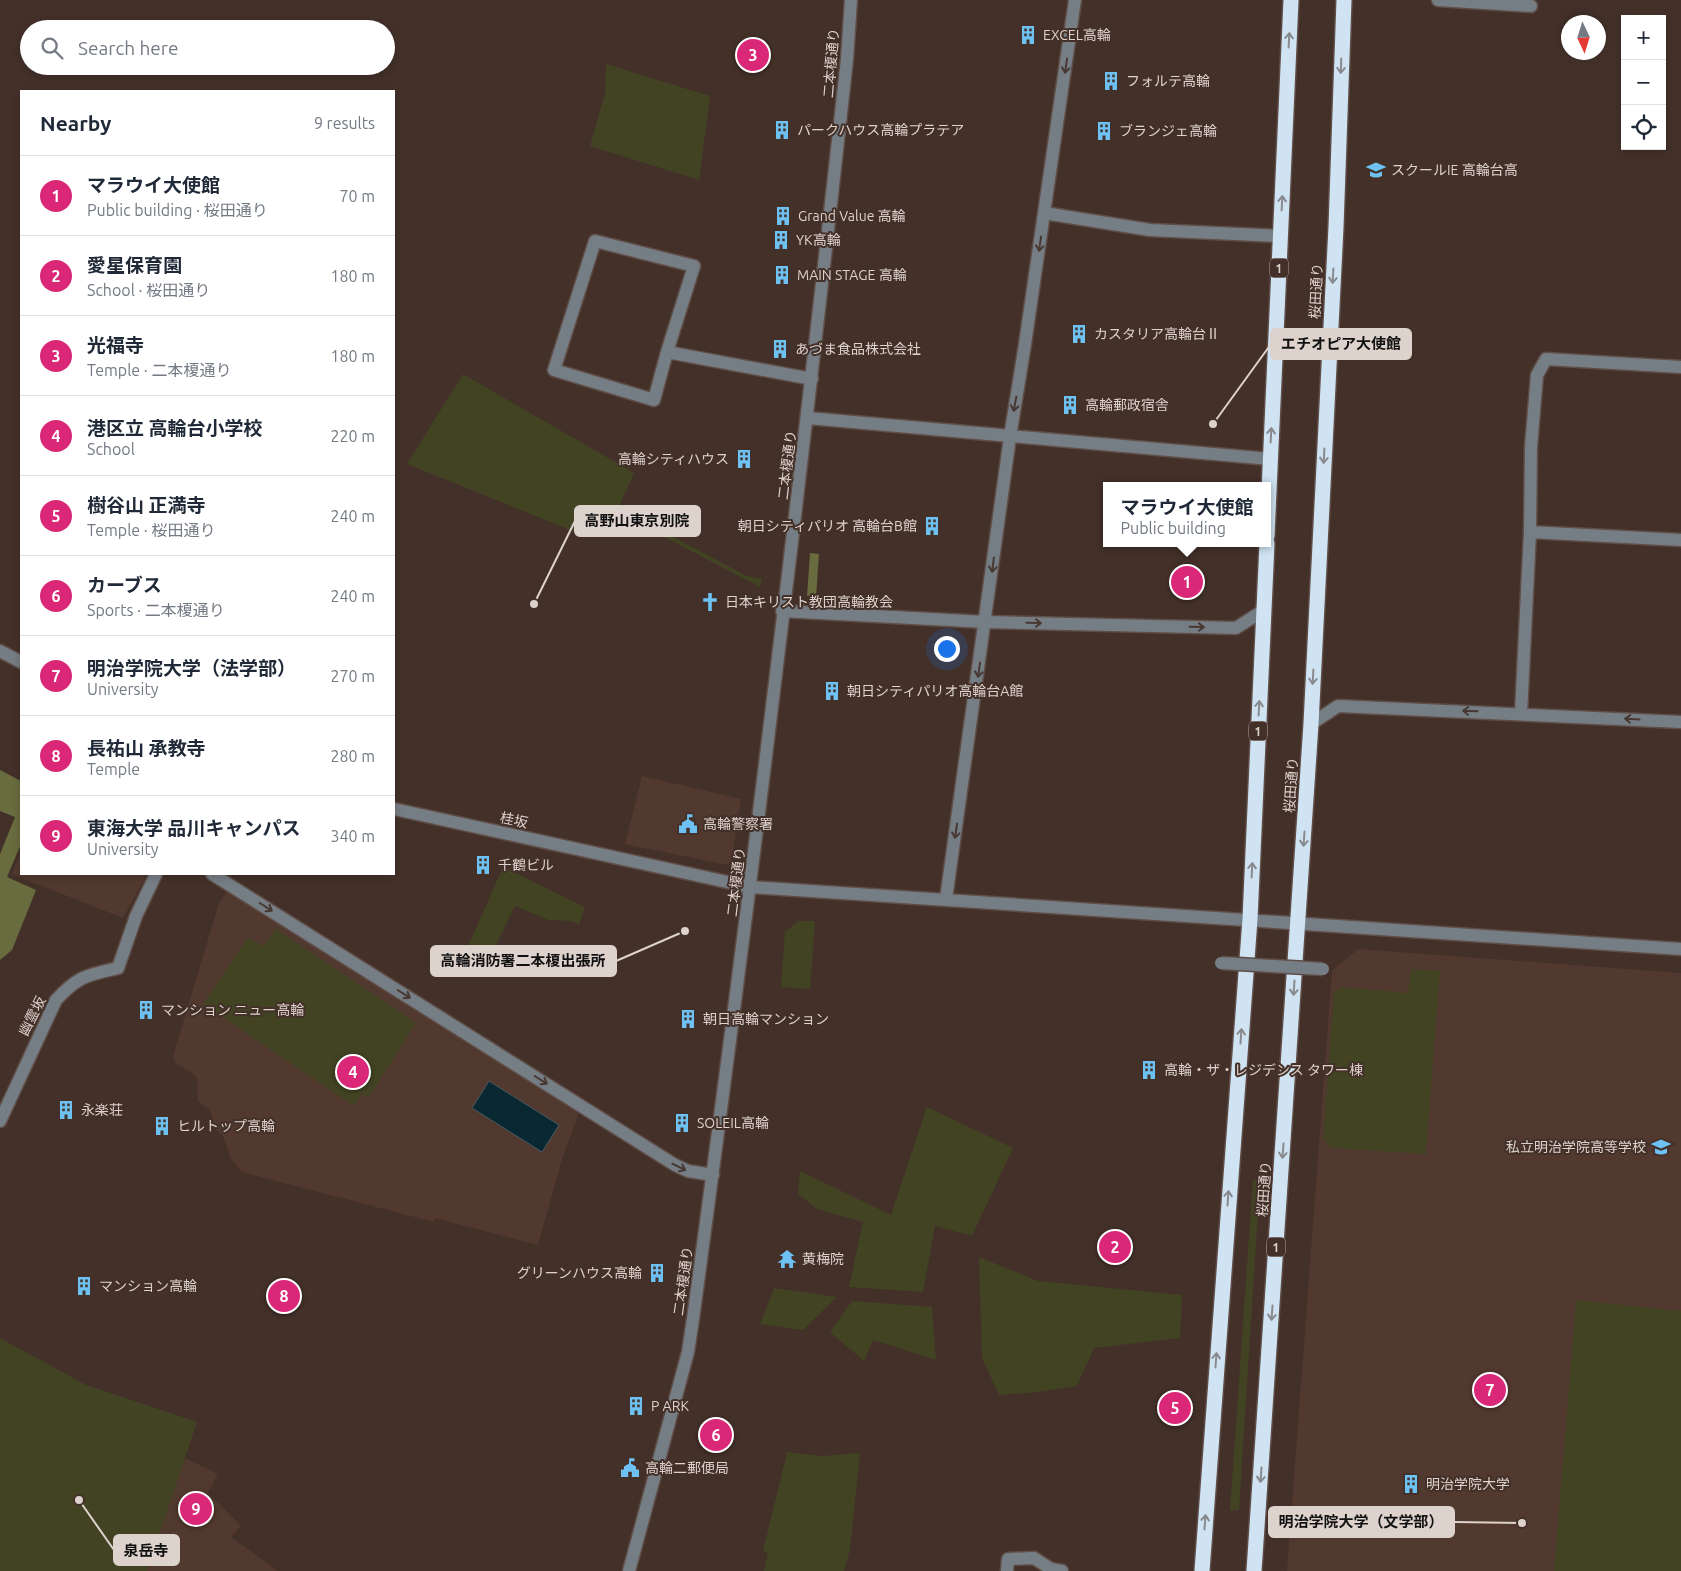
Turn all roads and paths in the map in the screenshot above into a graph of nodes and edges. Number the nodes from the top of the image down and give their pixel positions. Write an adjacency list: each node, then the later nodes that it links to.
1 (851, 0): 11 (street, 二本榎通り)
2 (1075, 0): 7 (street, one-way to 7)
3 (1291, 0): 8 (highway, 1, one-way to 3)
4 (1344, 0): 26 (highway, 桜田通り / 1, one-way to 26)
5 (1438, 0): 6 (street)
6 (1531, 6)
7 (1044, 213): 8 (street); 13 (street, one-way to 13)
8 (1280, 236): 14 (highway, 1, one-way to 8)
9 (667, 352): 9 (street); 11 (street)
10 (1681, 367): 16 (street)
11 (812, 379): 12 (street, 二本榎通り)
12 (808, 418): 13 (street); 19 (street, 二本榎通り)
13 (1010, 437): 14 (street); 21 (street, one-way to 21)
14 (1270, 460): 15 (highway, 1)
15 (1269, 482)
16 (1530, 532): 17 (street); 24 (street)
17 (1681, 540)
18 (1267, 547): 20 (highway, 1)
19 (782, 610): 21 (street); 30 (street, 二本榎通り)
20 (1264, 610): 21 (street, one-way to 20); 32 (highway, 1, one-way to 20)
21 (986, 622): 31 (street, one-way to 31)
22 (0, 651): 23 (street)
23 (20, 661)
24 (1521, 713): 25 (street, one-way to 24); 26 (street, one-way to 26)
25 (1681, 722)
26 (1311, 724): 33 (highway, 桜田通り / 1, one-way to 33)
27 (395, 809): 30 (street, 桂坂)
28 (156, 875): 37 (street, 幽霊坂)
29 (226, 878): 38 (street, one-way to 38)
30 (750, 887): 31 (street); 38 (street, 二本榎通り)
31 (946, 899): 32 (street)
32 (1250, 919): 33 (street); 42 (highway, 1, one-way to 32)
33 (1298, 922): 34 (street); 43 (highway, 桜田通り / 1, one-way to 43)
34 (1681, 949)
35 (1221, 963): 36 (street, bridge)
36 (1323, 969)
37 (0, 1121)
38 (713, 1175): 39 (street, 二本榎通り)
39 (629, 1571)
40 (1007, 1571): 41 (street)
41 (1062, 1571)
42 (1202, 1571)
43 (1254, 1571)

